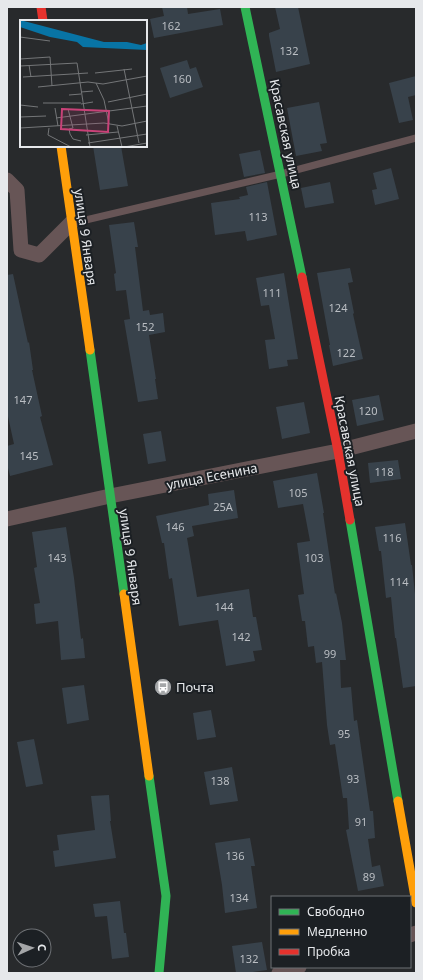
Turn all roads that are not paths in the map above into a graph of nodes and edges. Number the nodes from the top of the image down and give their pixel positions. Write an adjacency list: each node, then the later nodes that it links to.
1 (41, 7): 3 (street)
2 (245, 7): 6 (street, Красавская улица)
3 (43, 20)
4 (416, 138): 6 (lane)
5 (61, 147): 8 (street, улица 9 Января)
6 (281, 174): 8 (lane); 10 (street, Красавская улица)
7 (7, 180): 8 (street)
8 (71, 223): 11 (street, улица 9 Января)
9 (416, 431): 10 (street, улица Есенина)
10 (338, 451): 11 (street, улица Есенина); 13 (street, Красавская улица)
11 (110, 496): 12 (street, улица Есенина); 15 (street, улица 9 Января)
12 (7, 519)
13 (416, 903)
14 (296, 968): 16 (street)
15 (160, 973)
16 (279, 973)

